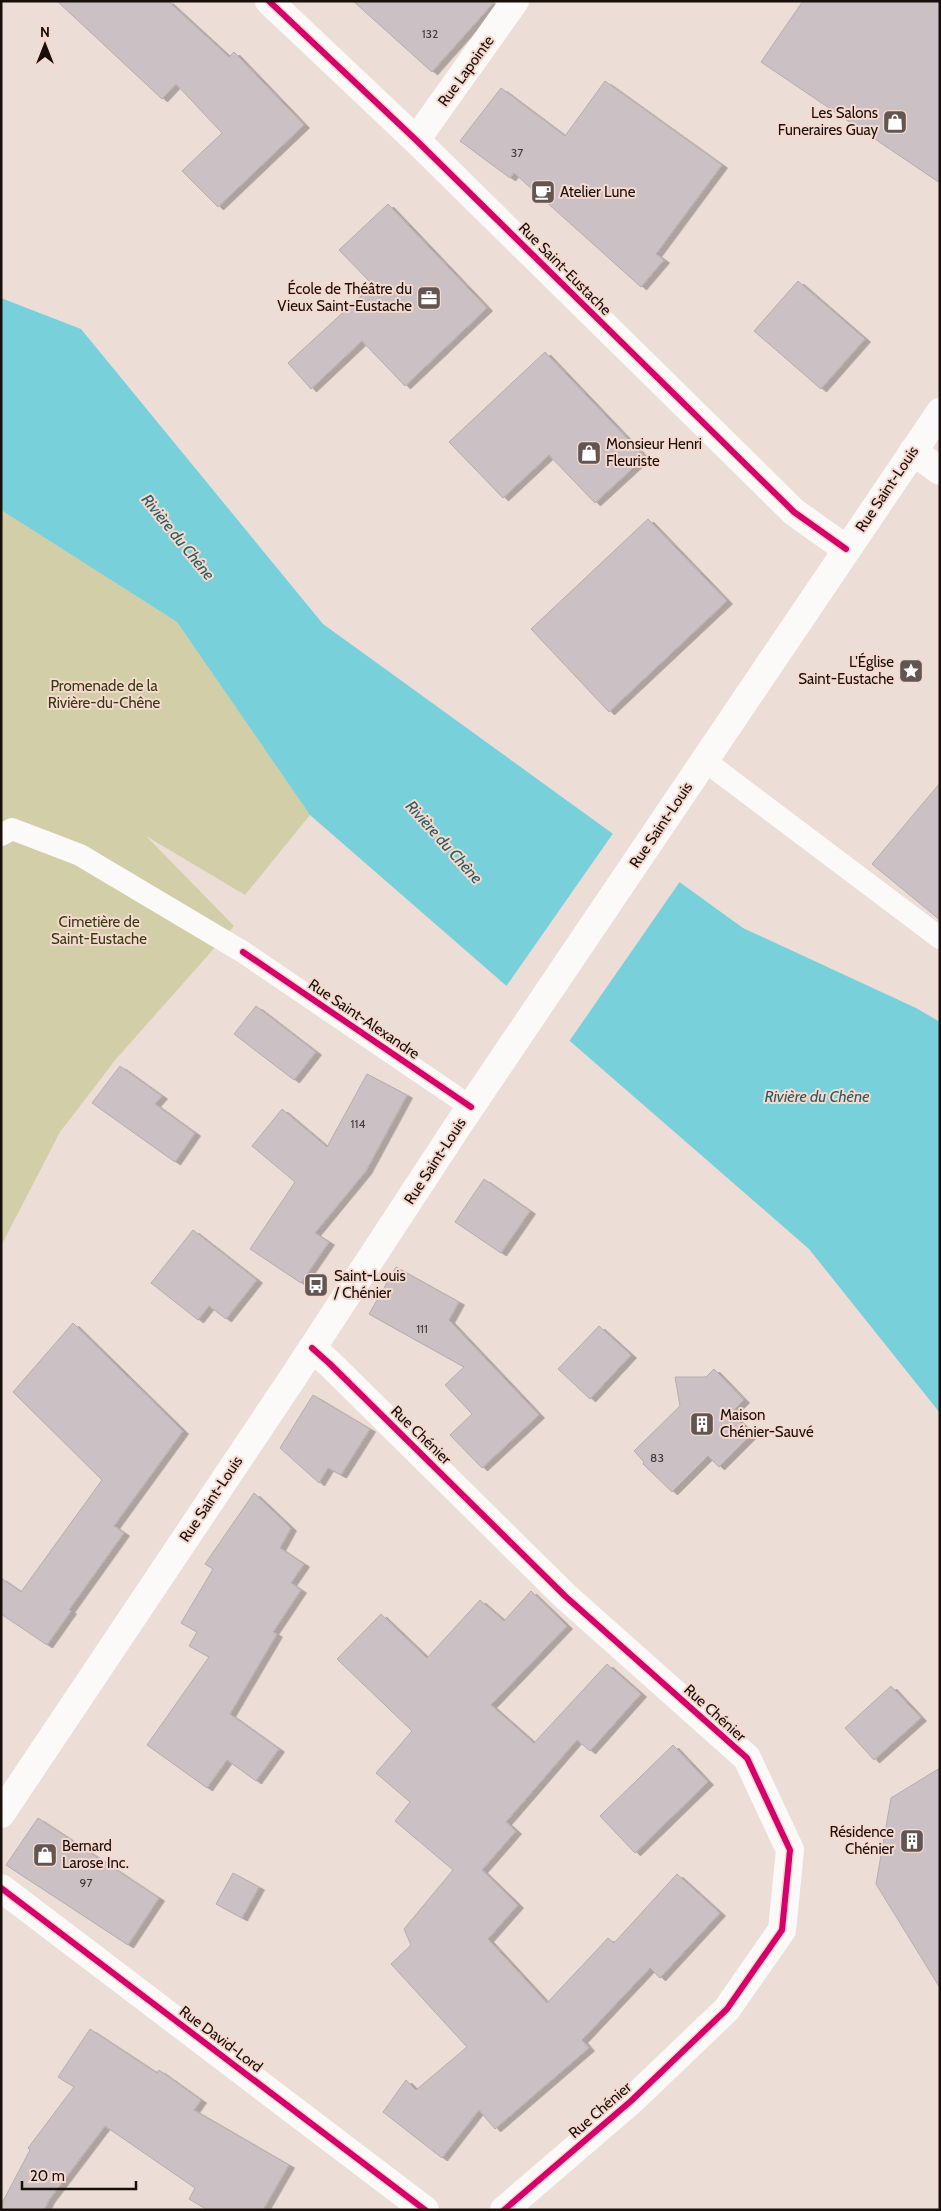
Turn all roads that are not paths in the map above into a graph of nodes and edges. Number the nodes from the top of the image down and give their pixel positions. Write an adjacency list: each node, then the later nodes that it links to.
1 (269, 1): 3 (street, Rue Saint-Eustache)
2 (515, 1): 3 (street, Rue Lapointe)
3 (416, 140): 7 (street, Rue Saint-Eustache)
4 (940, 412): 5 (street, Rue Saint-Louis)
5 (913, 451): 6 (street); 7 (street, Rue Saint-Louis)
6 (940, 472)
7 (846, 550): 8 (street, Rue Saint-Louis)
8 (705, 761): 10 (lane); 11 (street, Rue Saint-Louis)
9 (1, 835): 11 (lane, Rue Saint-Alexandre)
10 (940, 938)
11 (471, 1107): 12 (street, Rue Saint-Louis)
12 (312, 1348): 13 (street, Rue Saint-Louis); 16 (street, Rue Chénier)
13 (1, 1814)
14 (1, 1888): 15 (street, Rue David-Lord)
15 (425, 2210)
16 (504, 2210)

